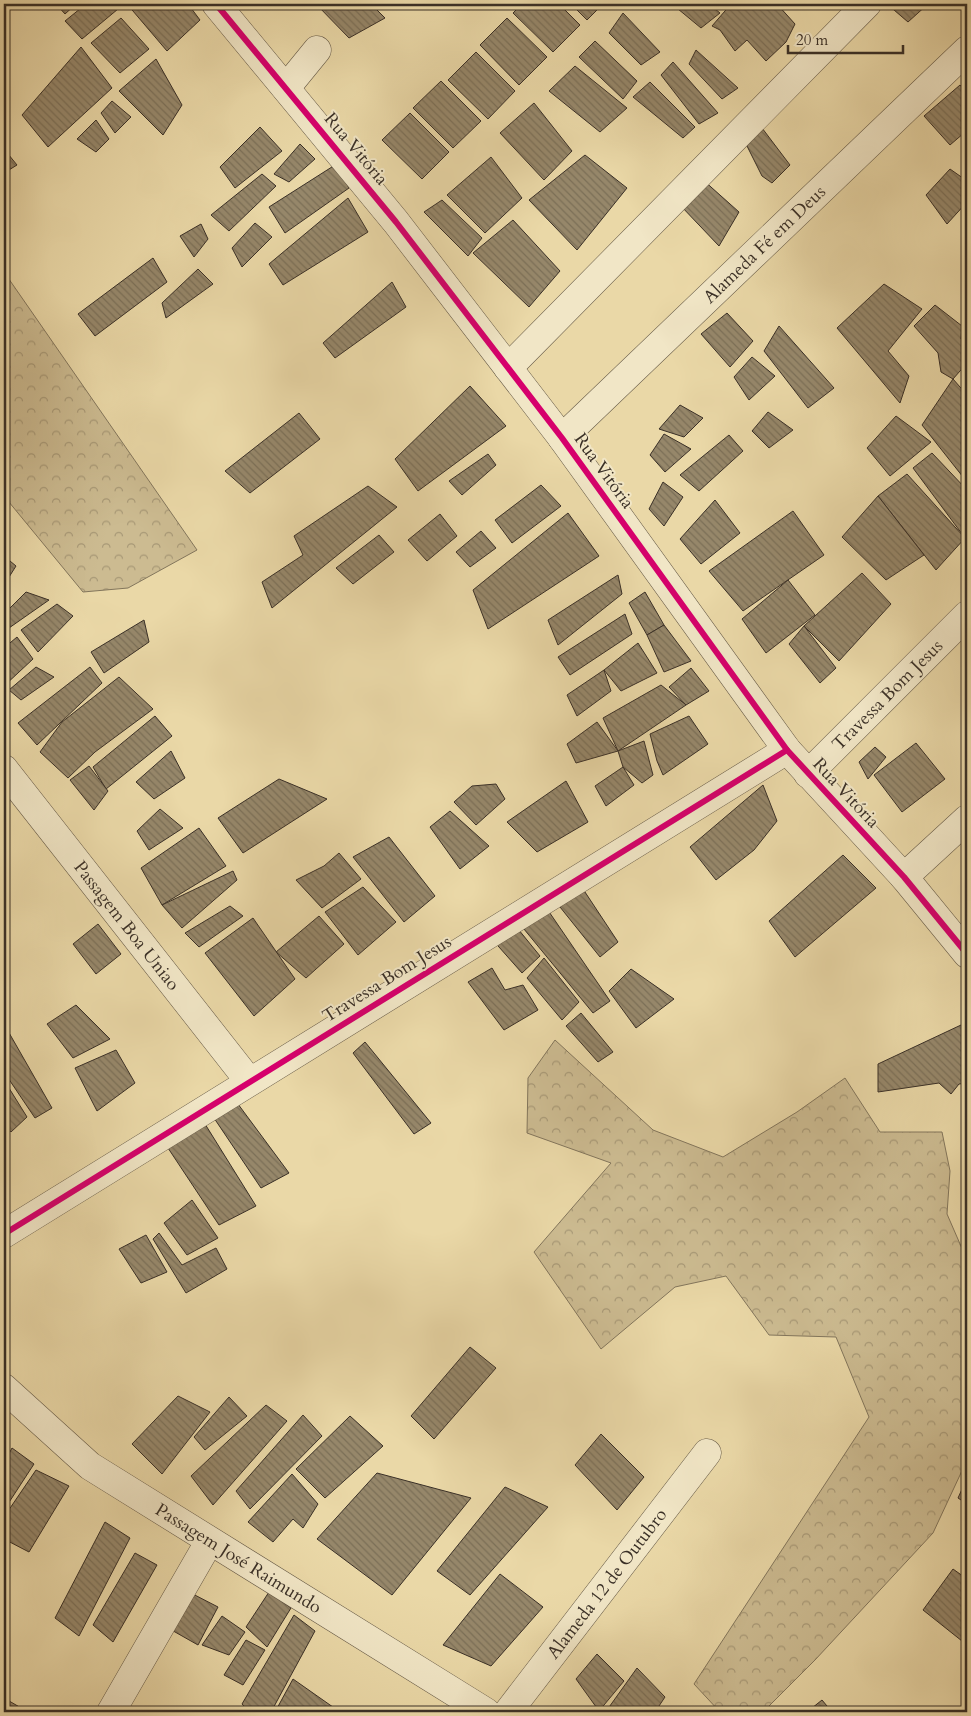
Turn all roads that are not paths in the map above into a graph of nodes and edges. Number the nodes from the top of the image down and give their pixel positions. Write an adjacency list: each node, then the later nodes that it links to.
1 (216, 4): 5 (street, Rua Vitória)
2 (867, 4): 6 (street)
3 (317, 50): 5 (street)
4 (967, 50): 7 (street, Alameda Fé em Deus)
5 (286, 88): 6 (street, Rua Vitória)
6 (508, 368): 7 (street, Rua Vitória)
7 (562, 438): 9 (street, Rua Vitória)
8 (967, 615): 11 (street, Travessa Bom Jesus)
9 (786, 750): 11 (street, Rua Vitória); 15 (street, Travessa Bom Jesus)
10 (4, 769): 15 (street, Passagem Boa Uniao)
11 (808, 774): 13 (street, Rua Vitória)
12 (967, 819): 13 (street)
13 (904, 877): 14 (street, Rua Vitória)
14 (967, 954)
15 (249, 1081): 16 (street, Travessa Bom Jesus)
16 (4, 1234)
17 (4, 1388): 19 (street, Passagem José Raimundo)
18 (707, 1453): 22 (street, Alameda 12 de Outubro)
19 (209, 1542): 20 (street); 21 (street, Passagem José Raimundo)
20 (111, 1712)
21 (486, 1712)
22 (508, 1712)

